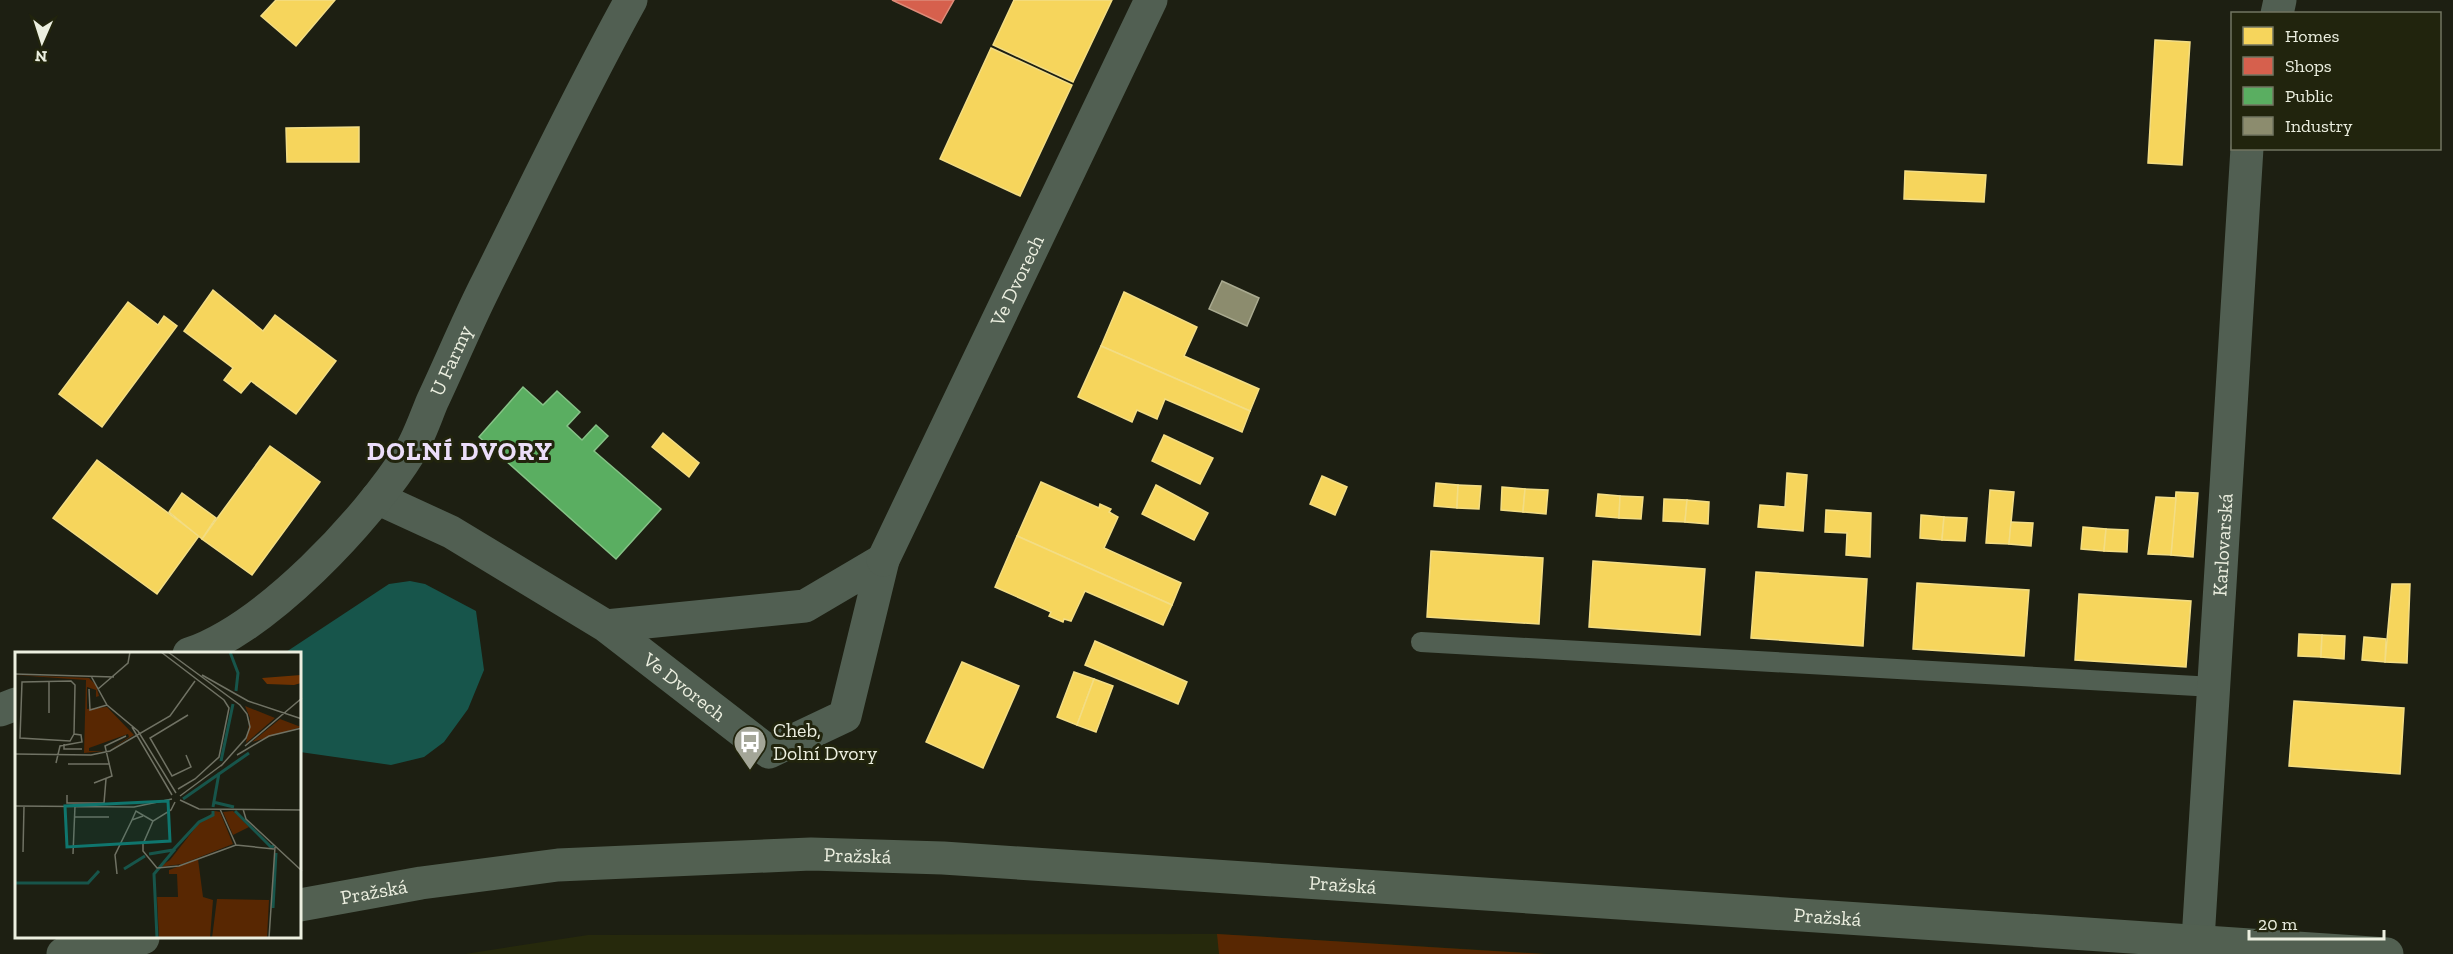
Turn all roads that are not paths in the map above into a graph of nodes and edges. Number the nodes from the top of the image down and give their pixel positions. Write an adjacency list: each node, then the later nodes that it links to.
1 (631, 0): 4 (street, U Farmy)
2 (1151, 0): 5 (street, Ve Dvorech)
3 (2247, 150): 9 (street, Karlovarská)
4 (377, 498): 6 (street, Ve Dvorech); 8 (street, U Farmy)
5 (883, 560): 6 (street, Ve Dvorech); 6 (street, Ve Dvorech)
6 (606, 626)
7 (1420, 642): 9 (lane)
8 (193, 652)
9 (2214, 687): 14 (street, Karlovarská)
10 (15, 704): 11 (street)
11 (0, 710)
12 (302, 905): 14 (main road, Pražská)
13 (138, 939): 15 (main road)
14 (2198, 940): 16 (main road, Pražská)
15 (63, 954)
16 (2387, 954)

